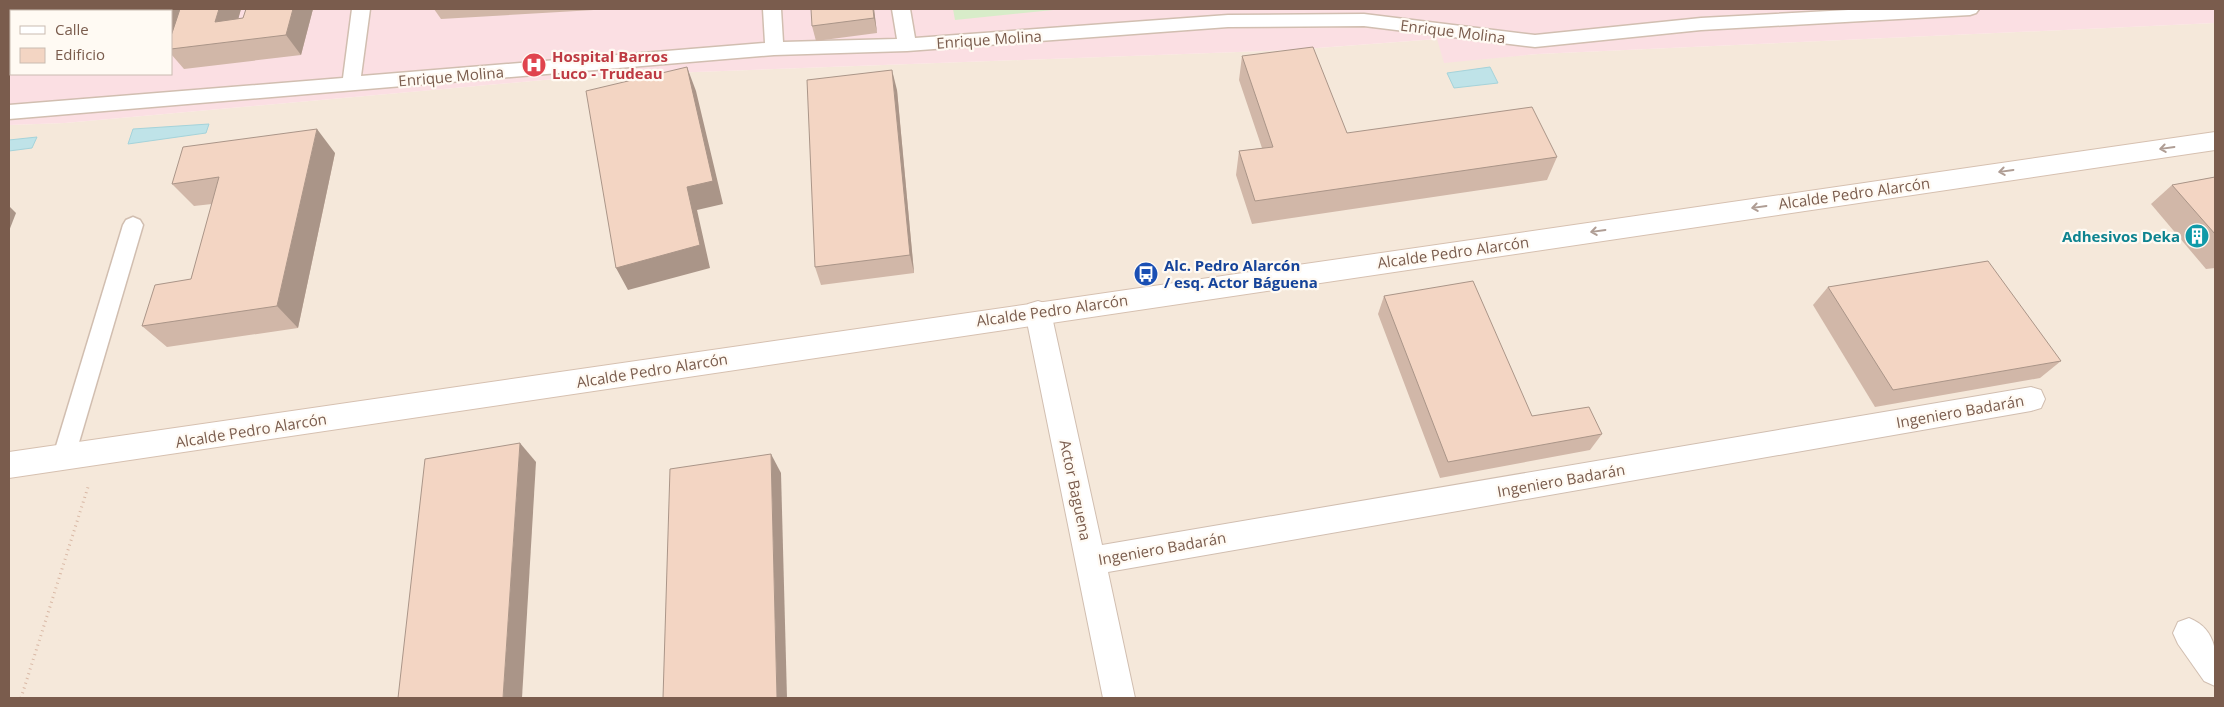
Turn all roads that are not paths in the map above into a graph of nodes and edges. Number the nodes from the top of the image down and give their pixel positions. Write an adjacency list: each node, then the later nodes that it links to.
1 (360, 9): 8 (lane)
2 (772, 9): 7 (lane)
3 (901, 9): 6 (lane)
4 (1970, 9): 5 (lane, Enrique Molina)
5 (1696, 16): 6 (lane, Enrique Molina)
6 (907, 45): 7 (lane, Enrique Molina)
7 (774, 49): 8 (lane, Enrique Molina)
8 (351, 85): 9 (lane, Enrique Molina)
9 (9, 112)
10 (2215, 141): 12 (street, Alcalde Pedro Alarcón, one-way to 12)
11 (133, 225): 14 (lane)
12 (1038, 312): 14 (street, Alcalde Pedro Alarcón); 16 (street, Actor Baguena)
13 (2031, 399): 16 (street, Ingeniero Badarán)
14 (64, 456): 15 (street, Alcalde Pedro Alarcón)
15 (9, 464)
16 (1090, 560): 19 (street, Actor Baguena)
17 (2189, 633): 18 (street)
18 (2215, 670)
19 (1120, 698)

